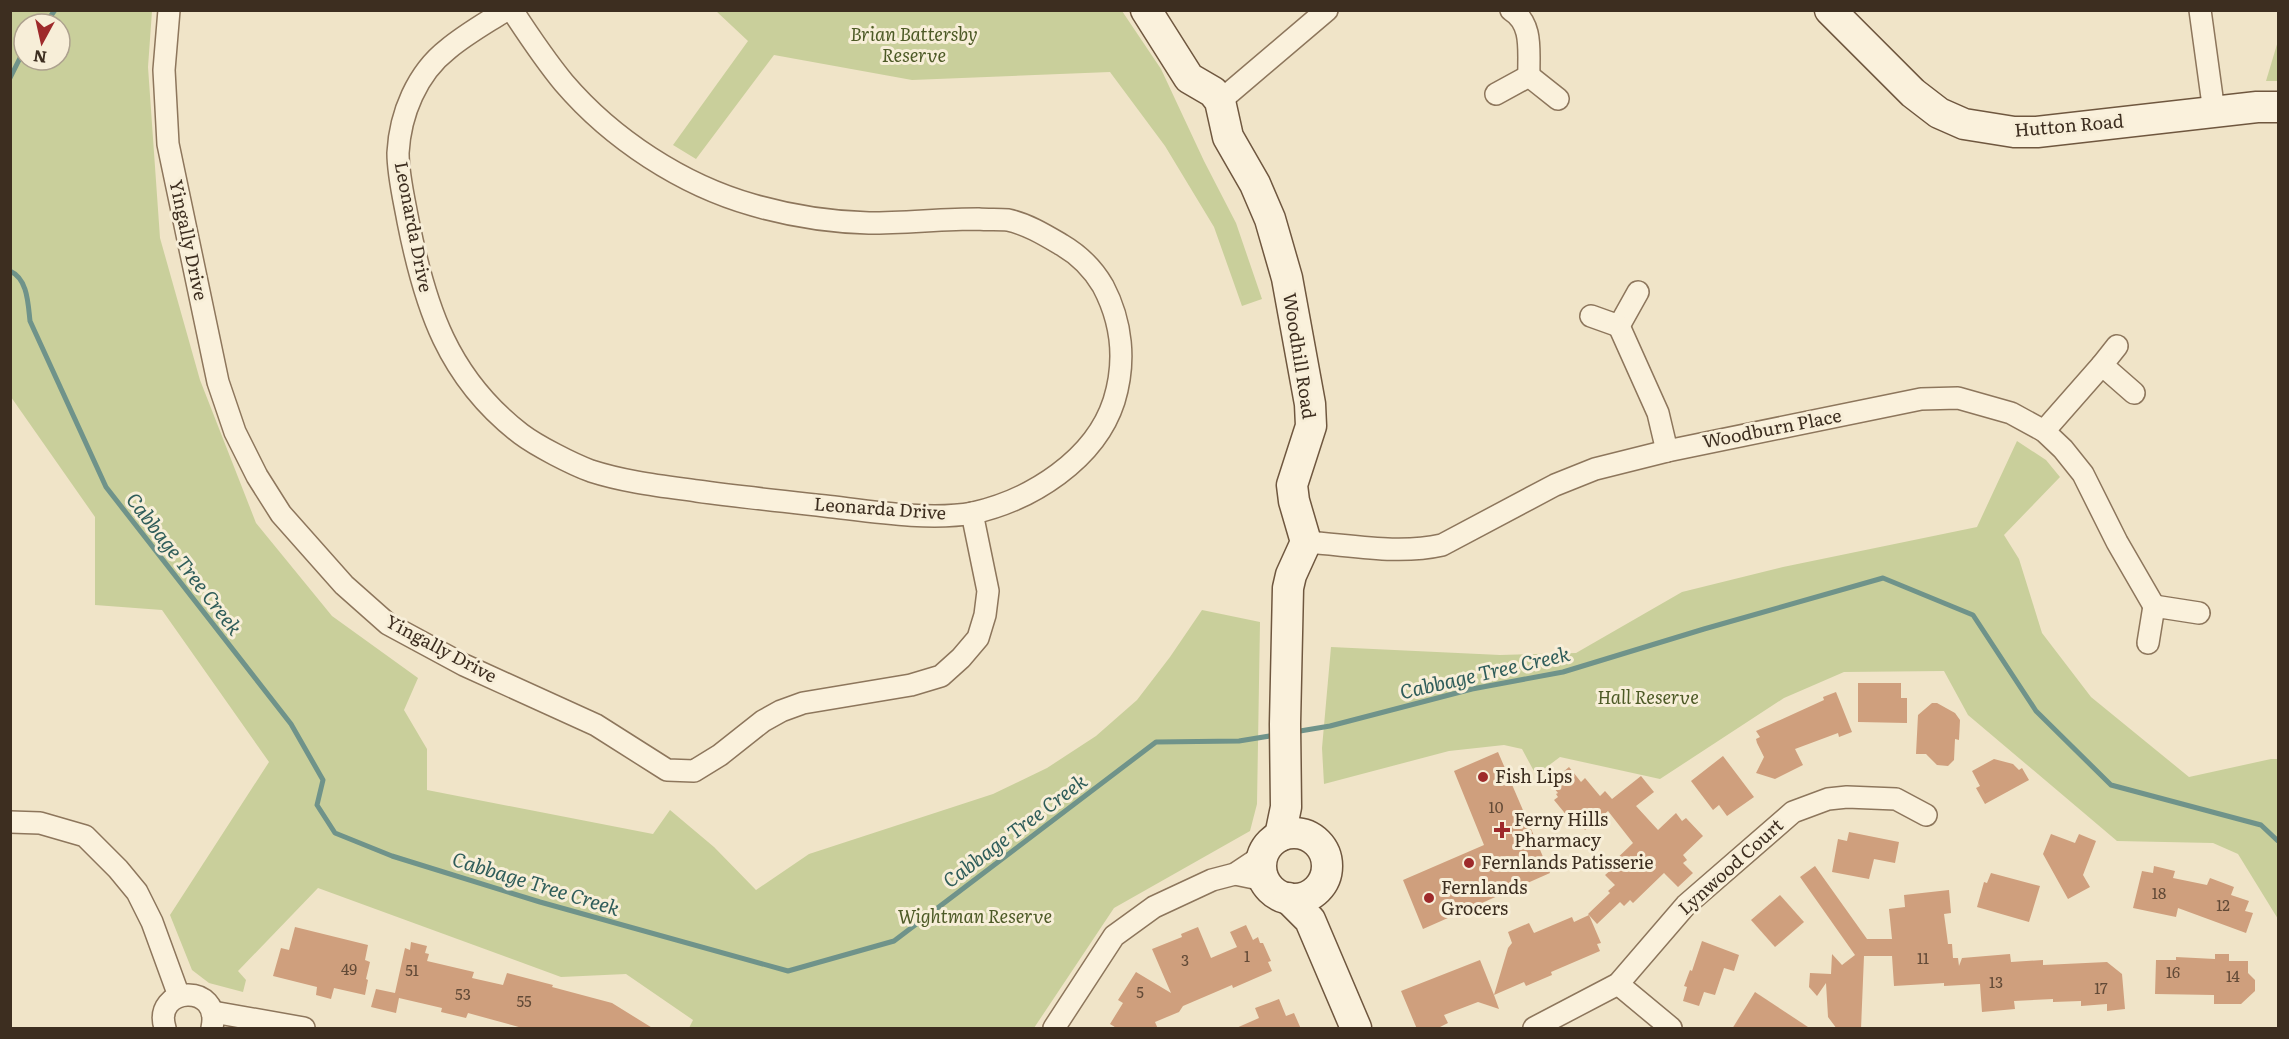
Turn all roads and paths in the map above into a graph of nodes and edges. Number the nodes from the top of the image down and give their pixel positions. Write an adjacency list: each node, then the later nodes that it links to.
1 (169, 10): 23 (street, Yingally Drive)
2 (506, 10): 23 (street, Leonarda Drive)
3 (512, 10): 23 (street, Leonarda Drive)
4 (1146, 10): 12 (street)
5 (1327, 10): 12 (street)
6 (1512, 10): 9 (street)
7 (1830, 10): 14 (street, Hutton Road)
8 (2199, 10): 14 (street)
9 (1529, 76): 10 (street); 11 (street)
10 (1496, 94)
11 (1558, 99)
12 (1220, 101): 24 (street, Woodhill Road)
13 (2278, 107): 14 (street, Hutton Road)
14 (2214, 112)
15 (1638, 292): 17 (street)
16 (1591, 316): 17 (street)
17 (1619, 326): 22 (street)
18 (2117, 346): 19 (street)
19 (2102, 365): 20 (street); 21 (street)
20 (2134, 393)
21 (2044, 431): 22 (street, Woodburn Place); 25 (street, Woodburn Place)
22 (1667, 451): 24 (street, Woodburn Place)
23 (972, 513)
24 (1306, 542): 30 (street)
25 (2154, 606): 26 (street); 27 (street)
26 (2199, 613)
27 (2148, 643)
28 (1926, 815): 32 (street, Lynwood Court)
29 (10, 822): 33 (street)
30 (1278, 842): 31 (street); 31 (street); 37 (street)
31 (1303, 904): 38 (street)
32 (1618, 984): 39 (street, Lynwood Court); 40 (street)
33 (179, 996): 34 (street); 35 (street)
34 (212, 1020): 36 (street)
35 (162, 1027)
36 (304, 1029)
37 (1054, 1029)
38 (1356, 1029)
39 (1534, 1029)
40 (1671, 1029)

